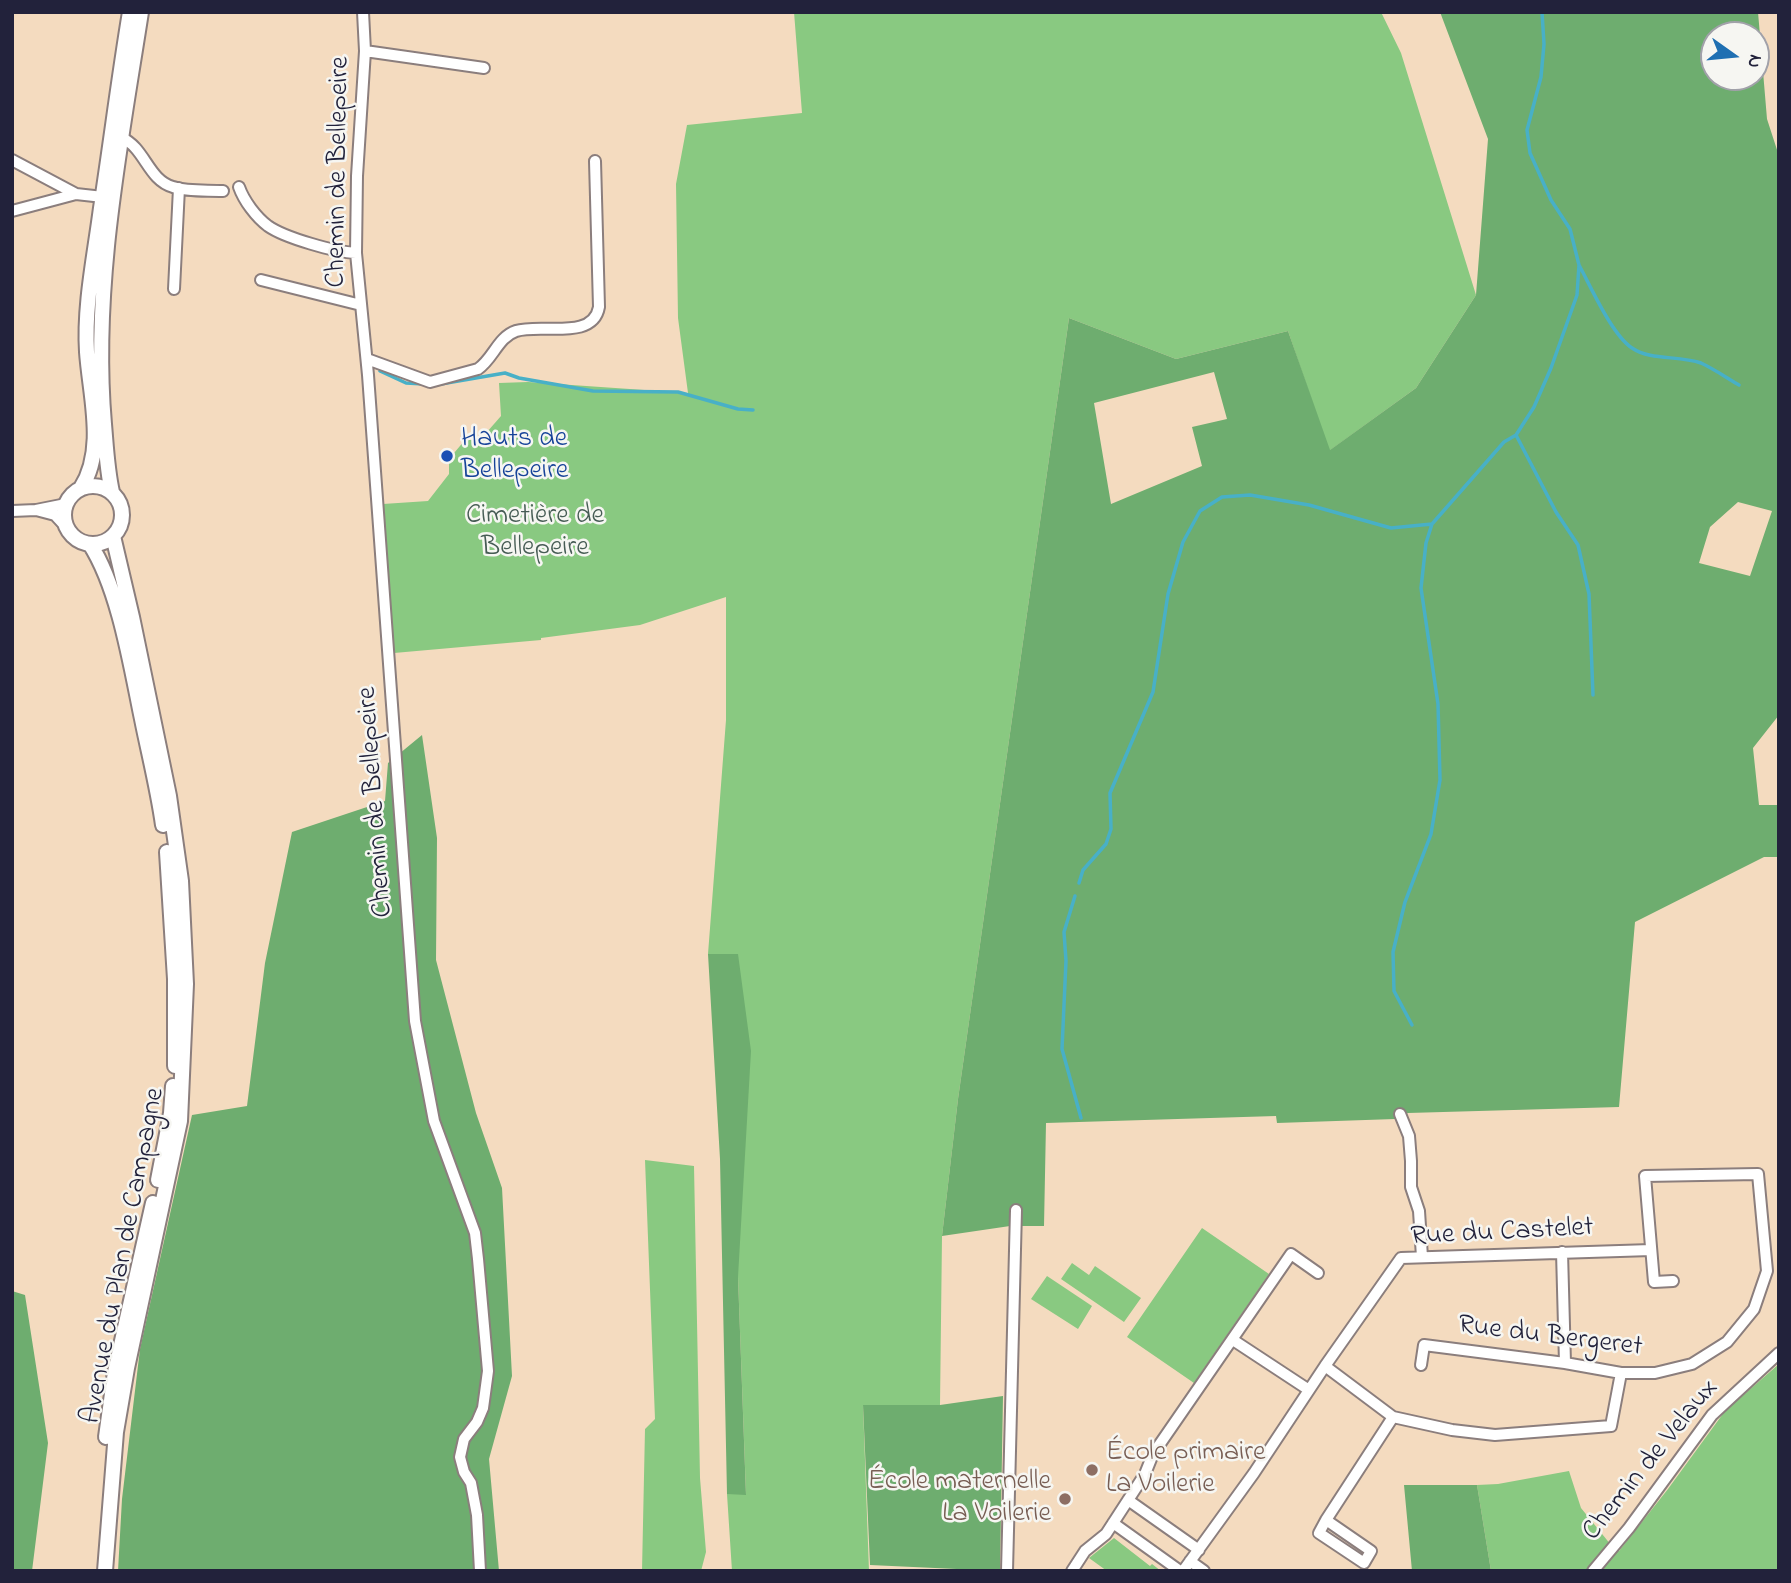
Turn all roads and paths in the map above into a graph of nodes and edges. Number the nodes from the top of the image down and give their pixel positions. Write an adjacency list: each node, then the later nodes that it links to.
1 (130, 12): 13 (main road)
2 (142, 12): 6 (main road)
3 (363, 12): 4 (street, Chemin de Bellepeire)
4 (365, 51): 5 (street); 15 (street, Chemin de Bellepeire)
5 (484, 68)
6 (122, 138): 10 (street); 21 (main road)
7 (12, 160): 12 (street)
8 (594, 161): 19 (street)
9 (239, 187): 15 (street)
10 (179, 188): 11 (street); 17 (street)
11 (223, 191)
12 (76, 194): 13 (street); 14 (street)
13 (103, 197): 20 (main road)
14 (12, 211)
15 (356, 253): 18 (street, Chemin de Bellepeire)
16 (261, 280): 18 (street)
17 (174, 289)
18 (361, 305): 19 (street, Chemin de Bellepeire)
19 (367, 359): 50 (street, Chemin de Bellepeire)
20 (81, 488): 21 (main road); 22 (main road)
21 (112, 492): 26 (main road)
22 (66, 504): 23 (street); 25 (main road)
23 (36, 510): 24 (street); 25 (street)
24 (12, 511)
25 (68, 529): 27 (main road)
26 (113, 536): 27 (main road); 49 (main road, Avenue du Plan de Campagne)
27 (90, 544): 48 (main road, Avenue du Plan de Campagne)
28 (1400, 1114): 32 (street)
29 (1016, 1210): 51 (street)
30 (1651, 1250): 31 (street, Rue du Castelet); 34 (street, Rue du Bergeret); 40 (street, Rue du Bergeret)
31 (1562, 1252): 32 (street, Rue du Castelet); 37 (street)
32 (1422, 1257): 39 (street, Rue du Castelet)
33 (1318, 1273): 35 (street)
34 (1672, 1281)
35 (1233, 1340): 41 (street); 43 (street)
36 (1779, 1353): 54 (street, Chemin de Velaux)
37 (1565, 1363): 38 (street, Rue du Bergeret); 40 (street, Rue du Bergeret)
38 (1421, 1364)
39 (1325, 1366): 41 (street); 42 (street)
40 (1620, 1373): 42 (street)
41 (1309, 1390): 46 (street)
42 (1393, 1417): 44 (street)
43 (1128, 1500): 45 (street); 46 (street)
44 (1326, 1520): 44 (street)
45 (1113, 1523): 47 (street); 52 (street)
46 (1199, 1549): 47 (street)
47 (1184, 1568): 53 (street)
48 (95, 1571)
49 (105, 1571)
50 (480, 1571)
51 (1007, 1571)
52 (1072, 1571)
53 (1204, 1571)
54 (1593, 1571)

